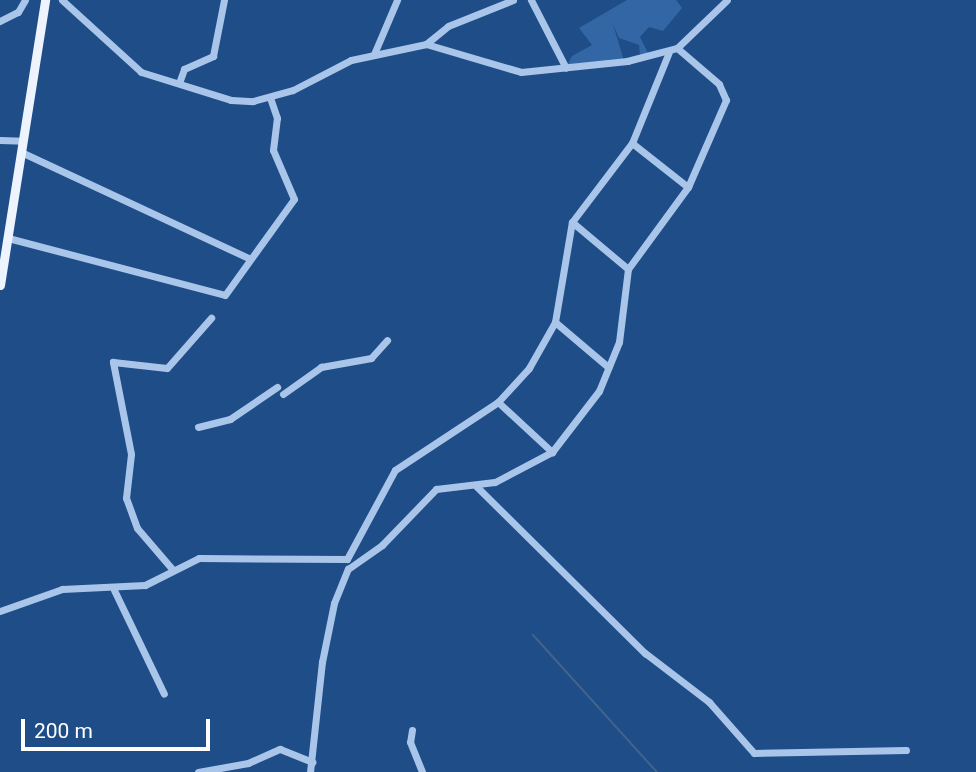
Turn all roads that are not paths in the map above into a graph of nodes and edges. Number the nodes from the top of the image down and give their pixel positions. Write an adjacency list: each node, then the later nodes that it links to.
1 (25, 0): 9 (street)
2 (44, 0): 17 (main road)
3 (62, 0): 14 (street)
4 (224, 0): 14 (street)
5 (397, 0): 12 (street)
6 (513, 0): 10 (street)
7 (531, 0): 13 (street)
8 (727, 0): 11 (street)
9 (0, 21)
10 (426, 44): 12 (street); 13 (street)
11 (673, 50): 13 (street); 18 (street); 20 (street)
12 (374, 54): 15 (street)
13 (566, 68)
14 (179, 83): 15 (street)
15 (270, 98): 23 (street)
16 (0, 140): 17 (street)
17 (23, 141): 19 (main road)
18 (632, 143): 20 (street); 21 (street)
19 (21, 152): 22 (main road); 23 (street)
20 (688, 187): 24 (street)
21 (572, 222): 24 (street); 27 (street)
22 (8, 238): 23 (street); 25 (main road)
23 (250, 258)
24 (628, 269): 29 (street)
25 (0, 285)
26 (211, 318): 34 (street)
27 (555, 322): 29 (street); 30 (street)
28 (387, 340): 31 (street)
29 (608, 367): 32 (street)
30 (498, 402): 32 (street); 34 (street)
31 (198, 428)
32 (552, 452): 33 (street)
33 (476, 486): 39 (street); 40 (street)
34 (173, 570): 35 (street)
35 (114, 590): 36 (street); 37 (street)
36 (0, 611)
37 (164, 694)
38 (412, 730): 43 (street)
39 (906, 751)
40 (312, 762): 41 (street); 42 (street)
41 (198, 772)
42 (310, 772)
43 (422, 772)

